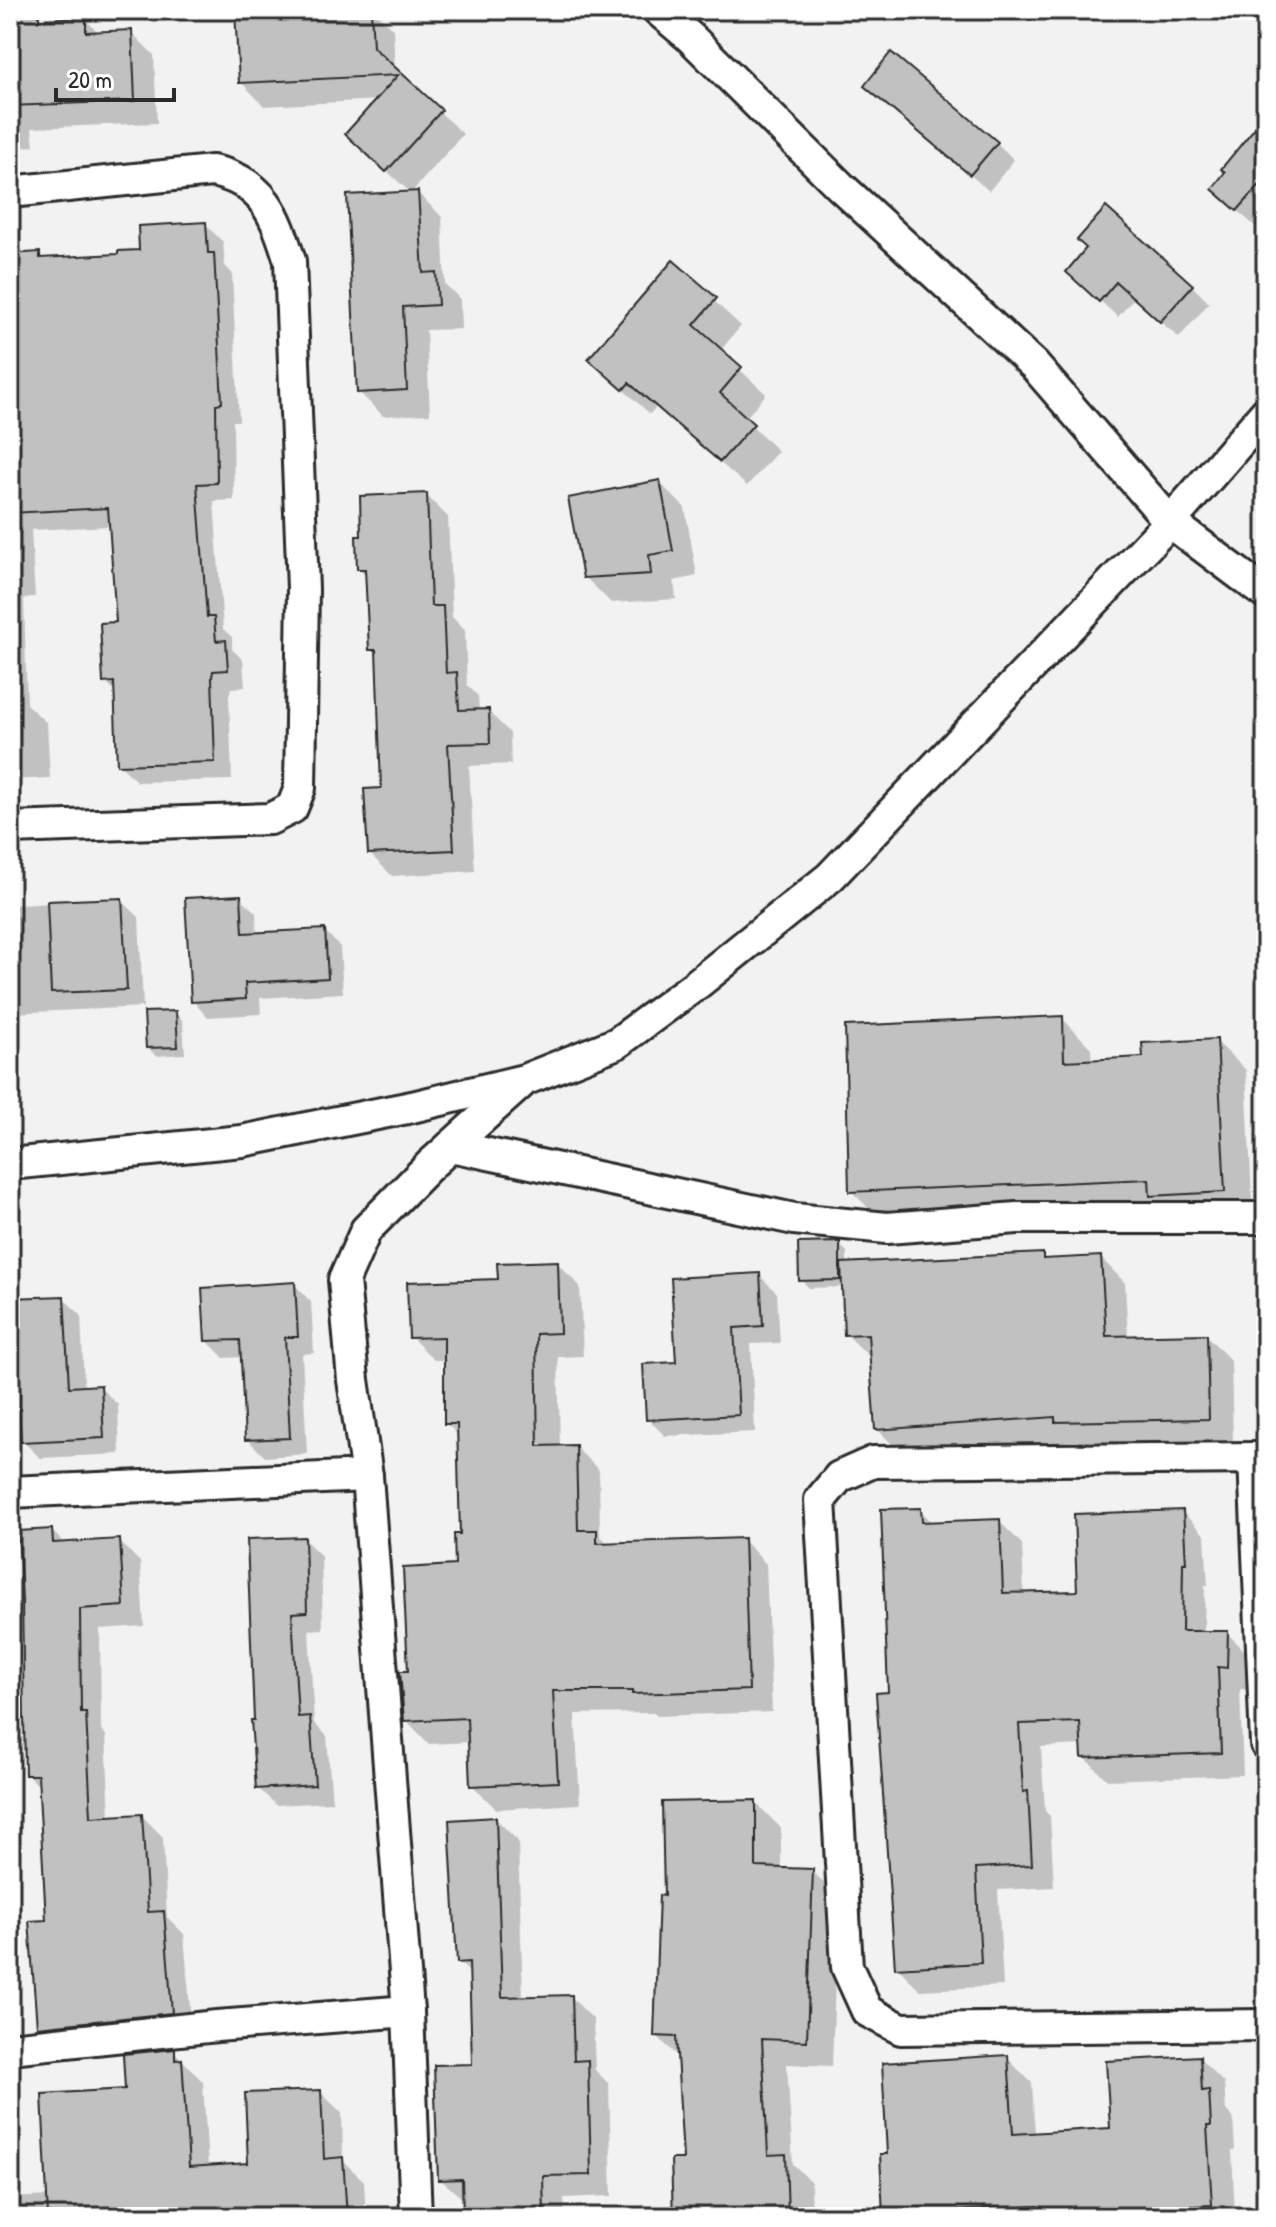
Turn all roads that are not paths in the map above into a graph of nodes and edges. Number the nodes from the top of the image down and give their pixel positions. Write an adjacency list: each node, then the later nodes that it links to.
1 (658, 10): 4 (street)
2 (10, 192): 6 (street)
3 (1266, 412): 4 (street)
4 (1170, 522): 5 (street); 7 (street)
5 (1266, 594)
6 (10, 828)
7 (524, 1080): 8 (street); 9 (street)
8 (451, 1146): 10 (street); 11 (street)
9 (10, 1164)
10 (1266, 1218)
11 (367, 1476): 12 (street); 14 (street)
12 (10, 1492)
13 (1266, 1744): 15 (street)
14 (408, 2011): 16 (street); 17 (street)
15 (1266, 2025)
16 (10, 2048)
17 (416, 2217)

